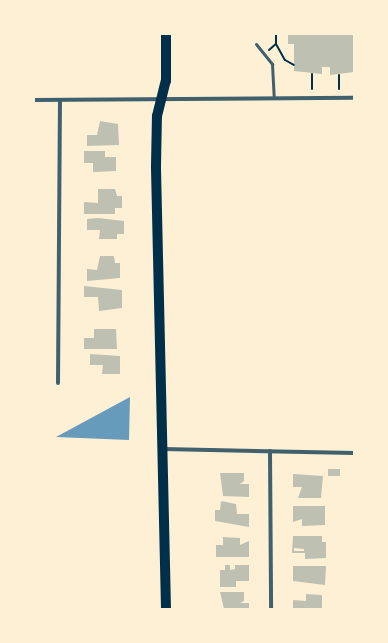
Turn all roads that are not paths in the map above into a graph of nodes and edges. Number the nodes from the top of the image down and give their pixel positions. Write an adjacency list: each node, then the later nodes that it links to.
1 (166, 34): 5 (main road)
2 (256, 44): 3 (lane)
3 (274, 98): 4 (street); 5 (street)
4 (354, 98)
5 (162, 99): 7 (street); 9 (main road)
6 (34, 100): 7 (street)
7 (60, 100): 8 (street)
8 (58, 383)
9 (163, 449): 10 (street); 12 (main road)
10 (270, 451): 11 (street); 13 (street)
11 (354, 453)
12 (166, 609)
13 (271, 609)

